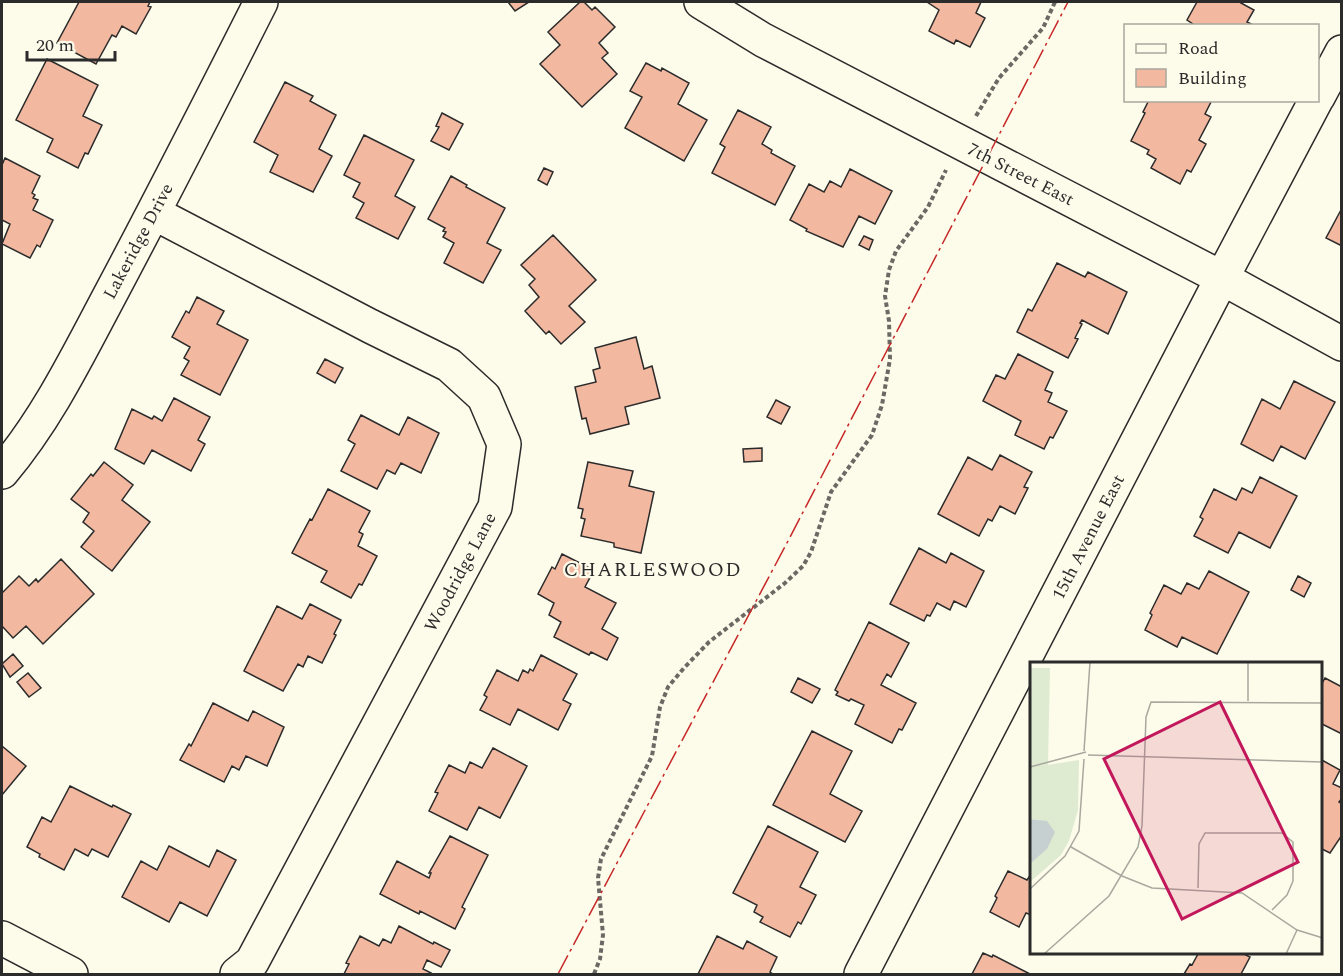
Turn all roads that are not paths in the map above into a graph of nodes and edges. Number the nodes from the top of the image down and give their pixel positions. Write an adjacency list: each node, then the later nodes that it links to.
1 (261, 2): 6 (street, Lakeridge Drive)
2 (701, 2): 7 (street, 7th Street East)
3 (1341, 52): 4 (street, 15th Avenue East)
4 (1319, 95)
5 (1315, 102): 7 (street, 15th Avenue East)
6 (154, 213): 9 (street, Lakeridge Drive); 12 (street, Woodridge Lane)
7 (1222, 278): 8 (street, 7th Street East); 13 (street, 15th Avenue East)
8 (1341, 344)
9 (2, 472)
10 (2, 938): 11 (street)
11 (70, 975)
12 (237, 975)
13 (861, 975)

